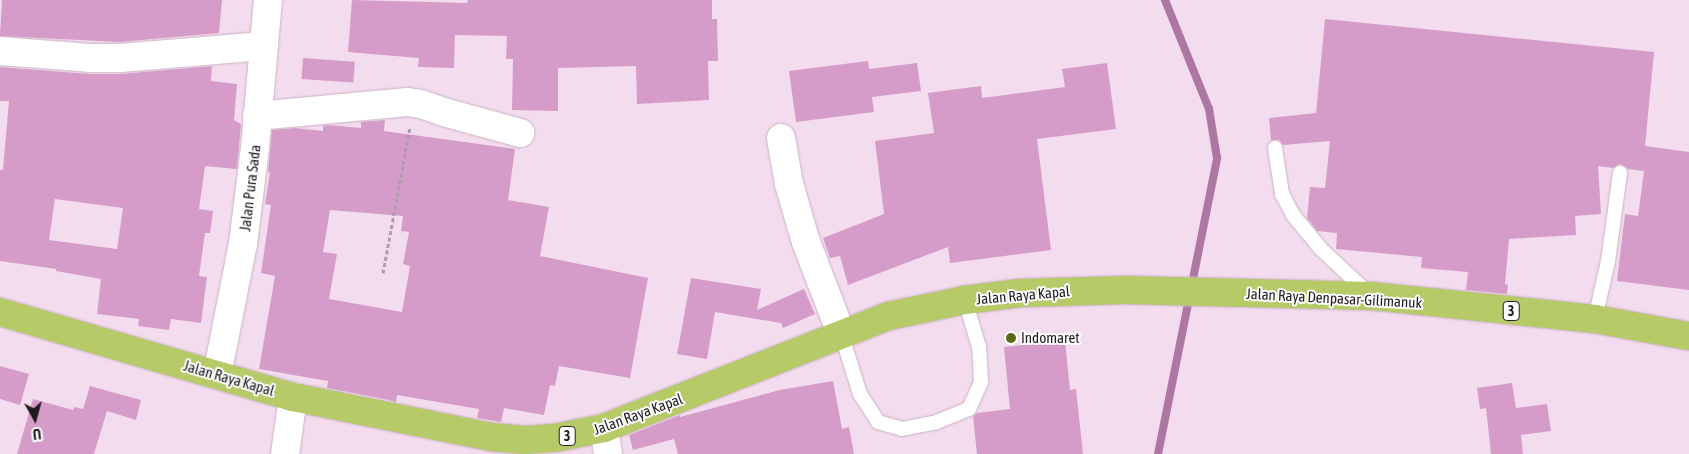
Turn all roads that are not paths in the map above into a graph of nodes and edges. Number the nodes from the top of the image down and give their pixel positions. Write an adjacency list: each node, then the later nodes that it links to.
1 (268, 0): 2 (street, Jalan Pura Sada)
2 (264, 46): 3 (street); 4 (street, Jalan Pura Sada)
3 (0, 51)
4 (257, 116): 5 (street); 16 (street, Jalan Pura Sada)
5 (520, 134)
6 (781, 138): 14 (street)
7 (1276, 148): 10 (lane)
8 (1620, 173): 13 (lane)
9 (1126, 290): 10 (highway, Jalan Raya Denpasar-Gilimanuk / 3); 11 (highway, Jalan Raya Kapal / 3)
10 (1372, 296): 13 (highway, Jalan Raya Denpasar-Gilimanuk / 3)
11 (965, 300): 14 (highway, Jalan Raya Kapal / 3); 14 (lane)
12 (0, 312): 16 (highway, Jalan Raya Kapal / 3)
13 (1596, 319): 15 (highway, Jalan Raya Denpasar-Gilimanuk / 3)
14 (841, 334): 18 (highway, Jalan Raya Kapal / 3)
15 (1689, 336)
16 (217, 374): 17 (highway, Jalan Raya Kapal / 3)
17 (293, 397): 18 (highway, Jalan Raya Kapal / 3); 19 (street)
18 (606, 441)
19 (285, 454)

